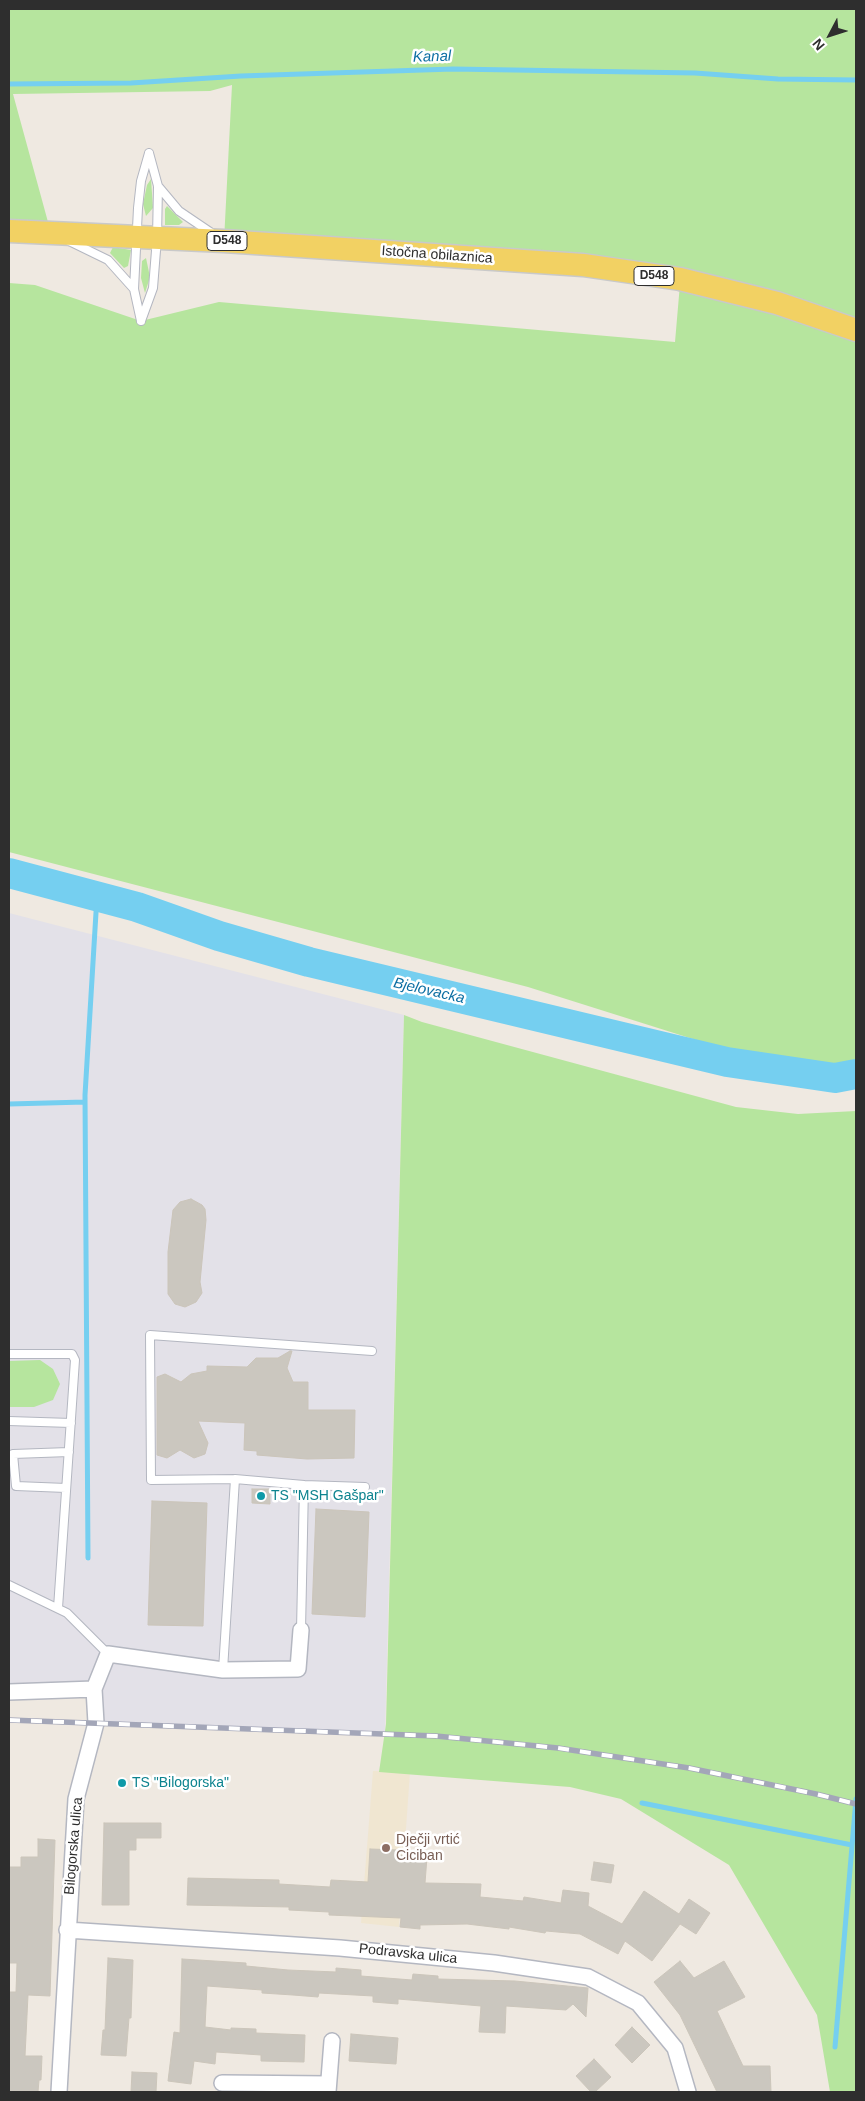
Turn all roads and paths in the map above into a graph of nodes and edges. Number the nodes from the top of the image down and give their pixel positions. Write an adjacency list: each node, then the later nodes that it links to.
1 (158, 186): 4 (lane); 4 (lane); 5 (lane)
2 (9, 231): 3 (main road, Istočna obilaznica / D548)
3 (51, 233): 4 (main road, Istočna obilaznica / D548); 6 (lane)
4 (147, 238): 5 (main road, Istočna obilaznica / D548); 6 (lane); 6 (lane)
5 (224, 240): 7 (main road, Istočna obilaznica / D548)
6 (134, 289)
7 (856, 330)
8 (372, 1351): 13 (lane)
9 (9, 1354): 11 (lane)
10 (9, 1420): 11 (lane)
11 (71, 1423): 12 (lane)
12 (69, 1452): 16 (lane); 16 (lane)
13 (235, 1479): 14 (lane); 21 (lane)
14 (304, 1486): 15 (lane); 19 (lane)
15 (365, 1487)
16 (66, 1488): 18 (lane)
17 (9, 1585): 18 (lane)
18 (58, 1608): 20 (lane)
19 (301, 1630): 21 (street)
20 (108, 1654): 21 (street); 22 (street, Bilogorska ulica)
21 (223, 1670)
22 (94, 1689): 23 (street); 24 (street, Bilogorska ulica)
23 (9, 1692)
24 (67, 1930): 28 (street, Bilogorska ulica); 29 (street, Podravska ulica)
25 (332, 2041): 27 (street)
26 (222, 2082): 27 (street)
27 (328, 2088)
28 (59, 2092)
29 (688, 2092)

